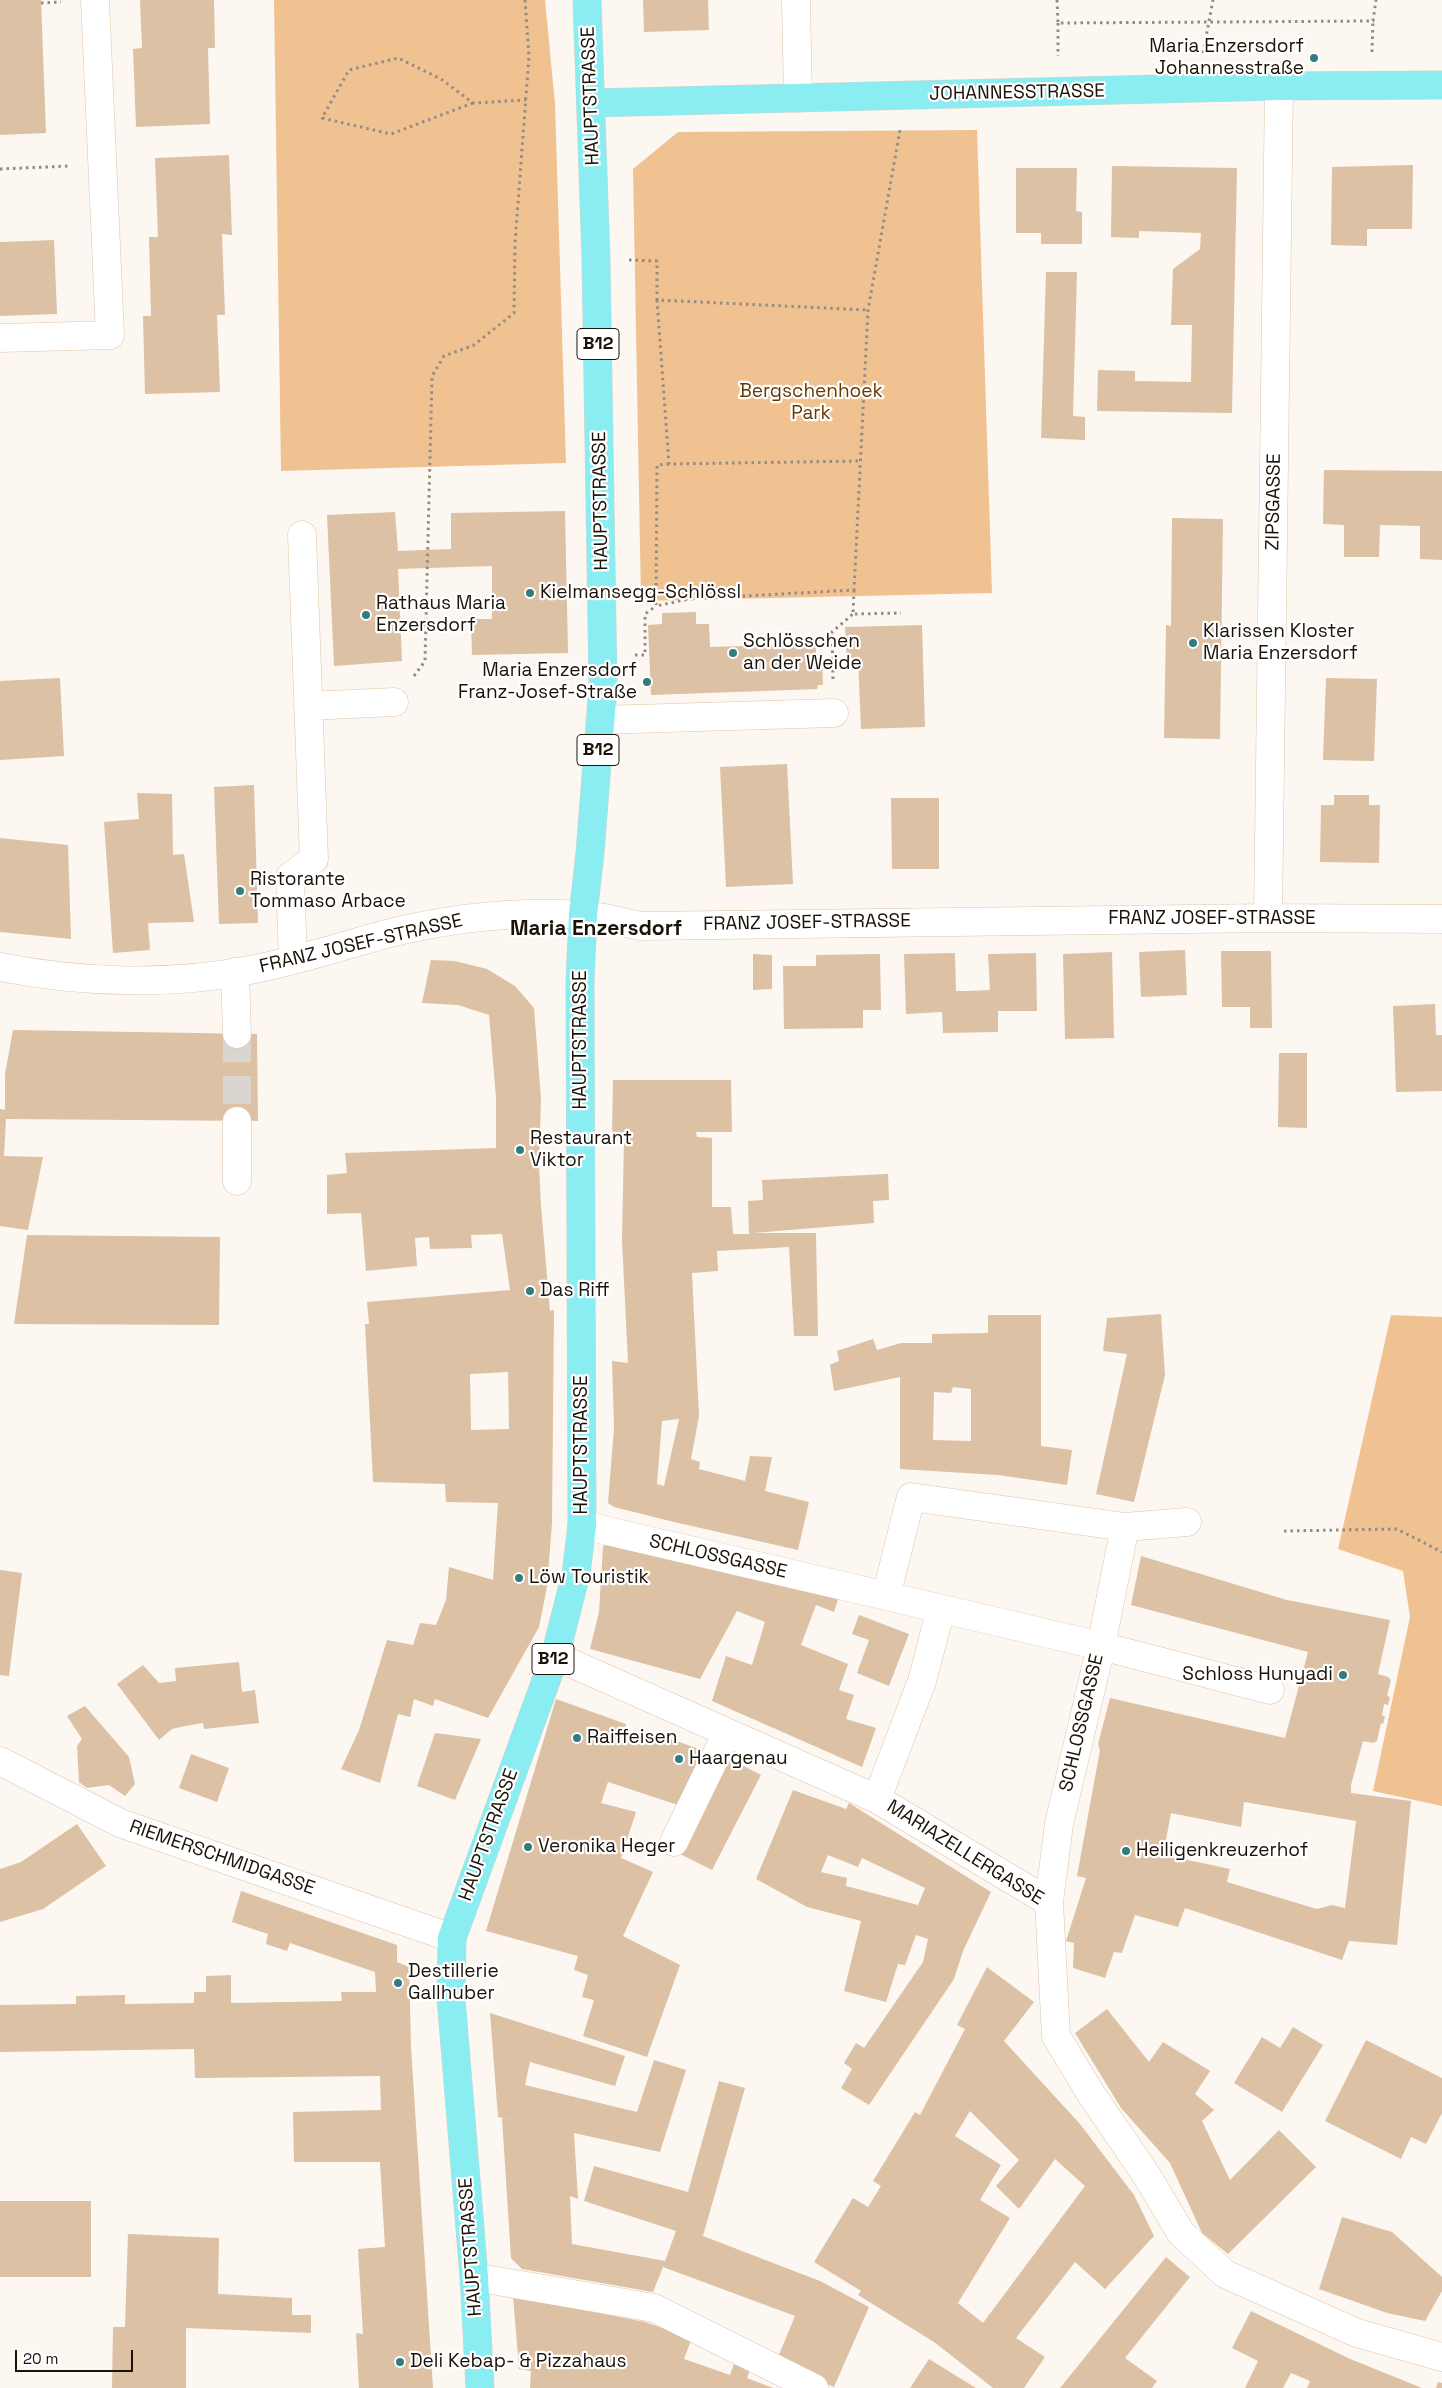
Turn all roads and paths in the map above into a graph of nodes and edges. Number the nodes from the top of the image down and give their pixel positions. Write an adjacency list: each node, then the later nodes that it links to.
1 (95, 0): 21 (street)
2 (525, 0): 18 (path)
3 (586, 0): 20 (main road, HAUPTSTRASSE / B12)
4 (796, 0): 17 (street)
5 (1057, 0): 10 (path)
6 (1213, 0): 8 (path)
7 (1376, 0): 9 (path)
8 (1207, 22): 9 (path); 10 (path); 12 (path)
9 (1373, 22): 11 (path)
10 (1058, 23): 13 (path)
11 (1372, 52)
12 (1202, 55)
13 (1058, 58)
14 (1442, 85): 15 (main road, JOHANNESSTRASSE)
15 (1279, 86): 16 (main road, JOHANNESSTRASSE); 40 (street, ZIPSGASSE)
16 (906, 96): 17 (main road, JOHANNESSTRASSE); 25 (path)
17 (798, 98): 20 (main road, JOHANNESSTRASSE)
18 (526, 100): 19 (path); 35 (path)
19 (473, 103): 19 (path)
20 (592, 103): 38 (main road, HAUPTSTRASSE / B12)
21 (103, 164): 22 (path); 26 (street)
22 (0, 169)
23 (634, 260): 24 (path)
24 (658, 300): 25 (path); 28 (path)
25 (868, 310): 27 (path)
26 (0, 338)
27 (860, 461): 28 (path); 30 (path)
28 (669, 464): 31 (path)
29 (302, 535): 36 (street)
30 (854, 590): 31 (path); 33 (path)
31 (656, 606): 34 (path)
32 (901, 612): 33 (path)
33 (853, 614): 37 (path)
34 (645, 646)
35 (394, 702): 36 (street)
36 (308, 706): 42 (street)
37 (834, 713): 38 (street)
38 (600, 720): 39 (main road, HAUPTSTRASSE / B12)
39 (583, 915): 40 (street, FRANZ JOSEF-STRASSE); 42 (street, FRANZ JOSEF-STRASSE); 49 (main road, HAUPTSTRASSE / B12)
40 (1268, 918): 41 (street, FRANZ JOSEF-STRASSE)
41 (1442, 919)
42 (293, 960): 44 (street, FRANZ JOSEF-STRASSE)
43 (0, 967): 44 (street, FRANZ JOSEF-STRASSE)
44 (235, 972): 45 (street)
45 (237, 1034)
46 (237, 1121): 47 (street)
47 (237, 1181)
48 (1187, 1522): 50 (street)
49 (582, 1525): 53 (street, SCHLOSSGASSE); 56 (main road, HAUPTSTRASSE / B12)
50 (1125, 1527): 53 (street); 55 (street)
51 (1284, 1531): 52 (path)
52 (1442, 1552)
53 (886, 1596): 54 (street, SCHLOSSGASSE)
54 (941, 1609): 55 (street, SCHLOSSGASSE); 60 (street)
55 (1101, 1646): 57 (street); 62 (street, SCHLOSSGASSE)
56 (555, 1656): 58 (street, MARIAZELLERGASSE); 63 (main road, HAUPTSTRASSE / B12)
57 (1270, 1690)
58 (727, 1733): 60 (street, MARIAZELLERGASSE); 61 (street)
59 (0, 1761): 63 (street, RIEMERSCHMIDGASSE)
60 (877, 1799): 62 (street, MARIAZELLERGASSE)
61 (674, 1842)
62 (1049, 1902): 65 (street, MARIAZELLERGASSE)
63 (452, 1938): 64 (main road, HAUPTSTRASSE / B12)
64 (474, 2277): 66 (main road, HAUPTSTRASSE / B12); 67 (street)
65 (1442, 2357)
66 (480, 2388)
67 (814, 2388)

